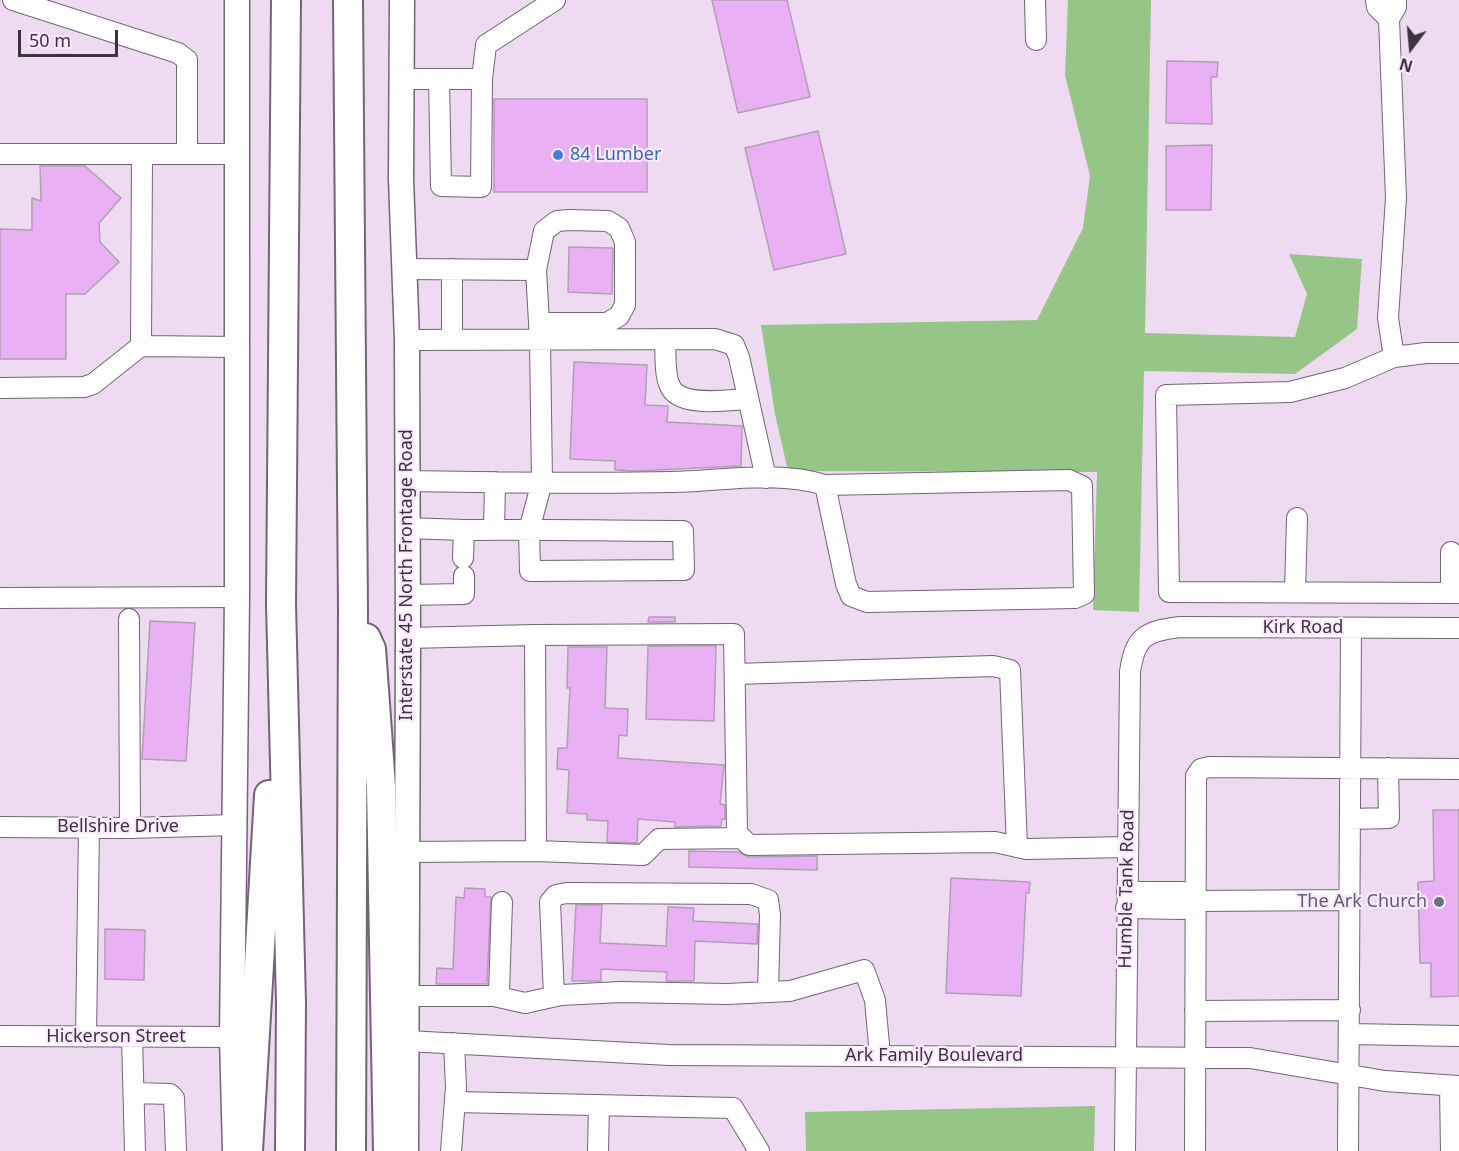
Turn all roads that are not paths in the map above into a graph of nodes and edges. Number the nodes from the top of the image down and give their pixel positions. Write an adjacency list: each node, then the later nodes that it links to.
1 (13, 0): 19 (street)
2 (237, 0): 12 (main road)
3 (243, 0): 12 (main road)
4 (286, 0): 50 (highway)
5 (348, 0): 51 (highway)
6 (402, 0): 14 (main road, Interstate 45 North Frontage Road)
7 (555, 0): 16 (street)
8 (1035, 0): 13 (street)
9 (1376, 0): 11 (street)
10 (1396, 0): 11 (street)
11 (1389, 19): 31 (street)
12 (237, 27): 20 (main road)
13 (1036, 40)
14 (402, 79): 15 (street); 21 (main road, Interstate 45 North Frontage Road)
15 (440, 79): 16 (street); 16 (street)
16 (482, 79)
17 (0, 154): 18 (street)
18 (142, 154): 19 (street); 28 (street)
19 (187, 154): 20 (street)
20 (237, 154): 29 (main road)
21 (405, 269): 22 (street); 26 (main road, Interstate 45 North Frontage Road)
22 (452, 269): 23 (street); 27 (street)
23 (536, 270): 24 (street); 24 (street)
24 (540, 332): 25 (street); 27 (street); 37 (street)
25 (665, 339): 33 (street); 33 (street)
26 (407, 340): 27 (street); 35 (main road, Interstate 45 North Frontage Road)
27 (452, 340)
28 (141, 346): 29 (street); 32 (street)
29 (237, 347): 48 (main road)
30 (1459, 353): 31 (street)
31 (1394, 357): 45 (street)
32 (0, 388)
33 (748, 399): 34 (street)
34 (766, 478): 37 (street); 38 (street)
35 (406, 481): 36 (street); 40 (main road, Interstate 45 North Frontage Road)
36 (495, 482): 37 (street); 42 (street)
37 (542, 482): 43 (street)
38 (825, 485): 38 (street)
39 (1297, 518): 45 (street)
40 (406, 528): 41 (street); 47 (main road, Interstate 45 North Frontage Road)
41 (464, 530): 42 (street); 47 (street)
42 (494, 530): 43 (street)
43 (529, 530): 43 (street)
44 (1451, 552): 46 (street)
45 (1296, 592): 46 (street)
46 (1455, 593)
47 (407, 595): 57 (main road, Interstate 45 North Frontage Road)
48 (237, 597): 49 (street); 63 (main road)
49 (0, 598)
50 (281, 604): 101 (highway); 102 (highway)
51 (353, 609): 103 (highway); 104 (highway)
52 (129, 619): 66 (street)
53 (1351, 628): 54 (street, Kirk Road); 55 (street, Kirk Road); 59 (street)
54 (1459, 628)
55 (1148, 633): 69 (street, Humble Tank Road)
56 (535, 635): 57 (street); 58 (street); 70 (street)
57 (408, 638): 71 (main road, Interstate 45 North Frontage Road)
58 (735, 674): 67 (street); 68 (street)
59 (1351, 767): 60 (street); 62 (street); 74 (street)
60 (1388, 768): 61 (street); 62 (street)
61 (1459, 769)
62 (1351, 819): 73 (street)
63 (235, 825): 66 (street, Bellshire Drive); 87 (main road)
64 (0, 827): 65 (street, Bellshire Drive)
65 (89, 827): 66 (street, Bellshire Drive); 85 (street)
66 (130, 828)
67 (742, 838): 68 (street); 70 (street)
68 (1017, 847): 69 (street)
69 (1128, 848): 72 (street, Humble Tank Road)
70 (536, 851): 71 (street)
71 (406, 852): 77 (main road, Interstate 45 North Frontage Road)
72 (1126, 900): 74 (street); 91 (street, Humble Tank Road)
73 (1350, 900): 74 (street); 80 (street)
74 (1195, 901): 81 (street)
75 (502, 902): 78 (street)
76 (768, 992): 79 (street); 79 (street); 90 (street)
77 (408, 996): 78 (street); 88 (main road, Interstate 45 North Frontage Road)
78 (494, 996): 79 (street)
79 (554, 996)
80 (1350, 1010): 81 (street); 82 (street)
81 (1195, 1011): 92 (street)
82 (1350, 1034): 84 (street); 93 (street)
83 (0, 1036): 85 (street, Hickerson Street)
84 (1459, 1036)
85 (86, 1037): 86 (street, Hickerson Street)
86 (132, 1037): 87 (street, Hickerson Street); 95 (street)
87 (232, 1037): 100 (main road)
88 (407, 1041): 89 (street, Ark Family Boulevard); 105 (main road, Interstate 45 North Frontage Road)
89 (454, 1042): 90 (street, Ark Family Boulevard); 96 (street)
90 (880, 1056): 91 (street, Ark Family Boulevard)
91 (1126, 1056): 92 (street, Ark Family Boulevard); 109 (street, Humble Tank Road)
92 (1196, 1056): 93 (street, Ark Family Boulevard); 110 (street)
93 (1350, 1074): 94 (street, Ark Family Boulevard); 111 (street)
94 (1455, 1086): 112 (street)
95 (135, 1093): 98 (street); 99 (street)
96 (455, 1102): 97 (street); 106 (street)
97 (599, 1105): 107 (street); 108 (street)
98 (135, 1151)
99 (176, 1151)
100 (235, 1151)
101 (248, 1151)
102 (290, 1151)
103 (351, 1151)
104 (388, 1151)
105 (406, 1151)
106 (451, 1151)
107 (598, 1151)
108 (759, 1151)
109 (1125, 1151)
110 (1195, 1151)
111 (1348, 1151)
112 (1451, 1151)

